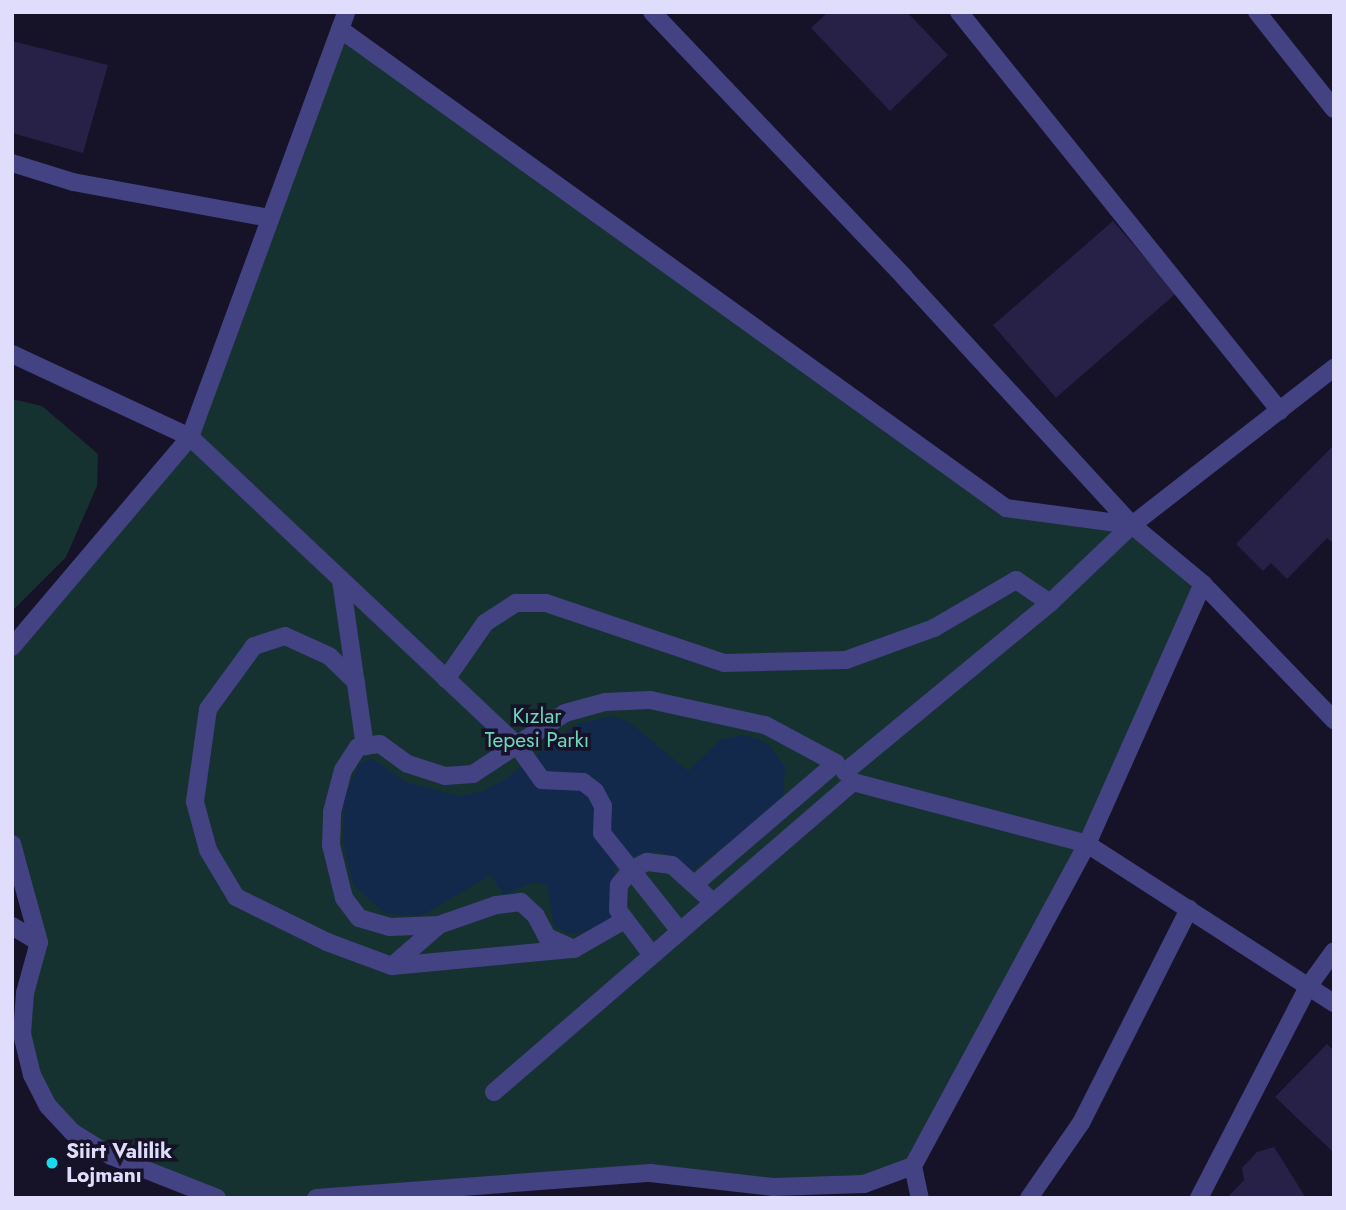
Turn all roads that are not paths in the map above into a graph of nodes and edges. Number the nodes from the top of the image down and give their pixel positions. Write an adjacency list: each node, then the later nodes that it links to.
1 (652, 12): 12 (street)
2 (959, 12): 10 (street)
3 (1257, 12): 5 (street)
4 (343, 21): 7 (street); 12 (street)
5 (1334, 109)
6 (12, 163): 7 (street)
7 (270, 218): 11 (street)
8 (12, 354): 11 (street)
9 (1334, 368): 10 (street)
10 (1280, 411): 12 (street)
11 (190, 437): 13 (street); 16 (street)
12 (1132, 526): 14 (street); 15 (street)
13 (341, 580): 17 (street); 18 (street)
14 (1203, 584): 19 (street); 24 (street)
15 (1050, 603): 17 (street); 22 (street)
16 (12, 647)
17 (446, 679): 20 (street)
18 (356, 682): 21 (street); 37 (street)
19 (1334, 720)
20 (517, 745): 21 (street); 22 (street); 25 (street)
21 (365, 746): 30 (street)
22 (844, 772): 24 (street); 26 (street); 27 (street)
23 (12, 844): 33 (street)
24 (1087, 844): 28 (street); 41 (street)
25 (631, 870): 26 (street); 29 (street); 32 (street)
26 (696, 883): 27 (street)
27 (713, 902): 32 (street)
28 (1189, 909): 38 (street); 45 (street)
29 (623, 921): 34 (street); 36 (street)
30 (439, 925): 34 (street); 37 (street)
31 (12, 926): 33 (street)
32 (680, 931): 36 (street)
33 (39, 942): 42 (street)
34 (574, 949): 37 (street)
35 (1334, 951): 38 (street)
36 (652, 955): 40 (street)
37 (392, 966)
38 (1308, 987): 39 (street); 46 (street)
39 (1334, 1003)
40 (494, 1093)
41 (913, 1166): 43 (street); 44 (street)
42 (217, 1198)
43 (316, 1198)
44 (920, 1198)
45 (1029, 1198)
46 (1199, 1198)

